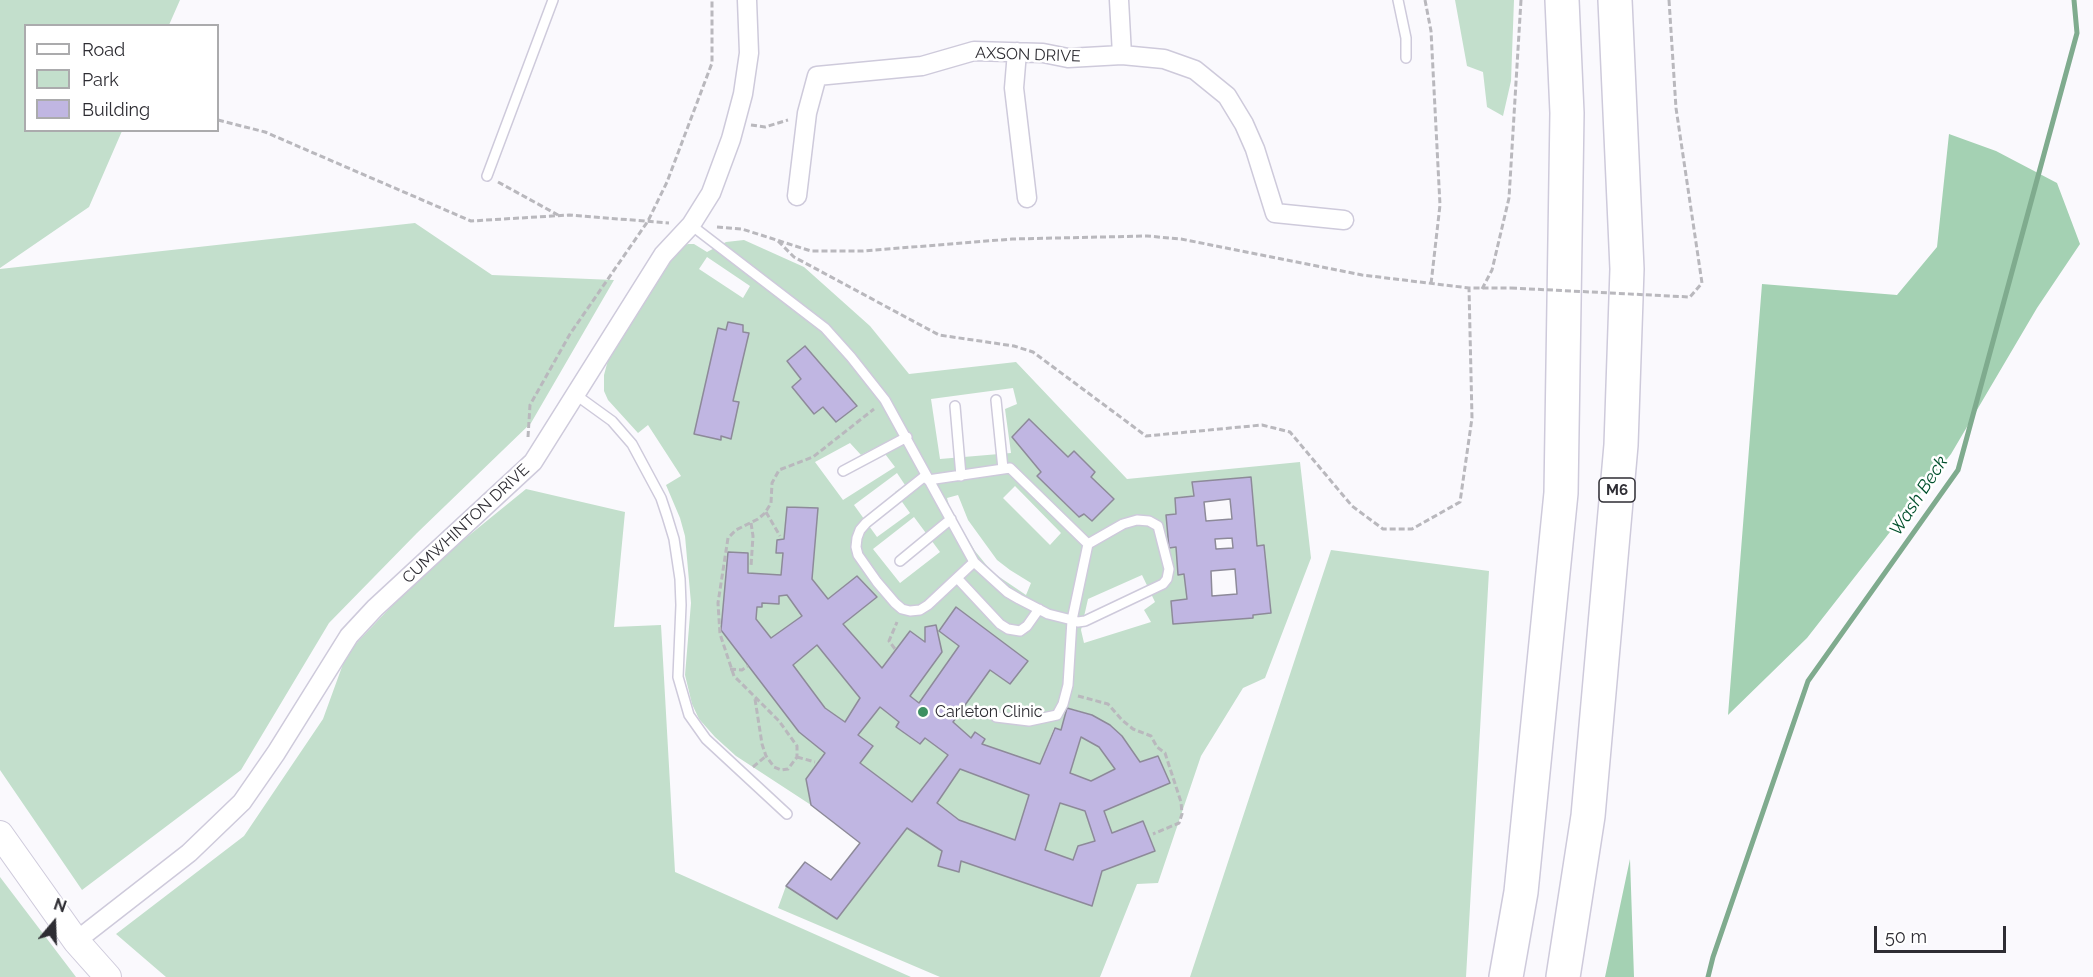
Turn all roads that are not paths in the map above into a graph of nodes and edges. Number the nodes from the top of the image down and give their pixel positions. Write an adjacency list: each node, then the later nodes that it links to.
1 (553, 0): 10 (lane)
2 (747, 0): 14 (street, CUMWHINTON DRIVE)
3 (1119, 0): 8 (street)
4 (1398, 0): 9 (lane)
5 (1562, 0): 35 (highway)
6 (1616, 0): 36 (highway, M6)
7 (1017, 52): 8 (street, AXSON DRIVE); 11 (street, AXSON DRIVE); 12 (street)
8 (1122, 55): 13 (street, AXSON DRIVE)
9 (1406, 58)
10 (487, 176)
11 (797, 196)
12 (1027, 198)
13 (1344, 220)
14 (691, 225): 15 (street, CUMWHINTON DRIVE); 18 (lane)
15 (576, 395): 31 (lane); 33 (street, CUMWHINTON DRIVE)
16 (996, 400): 19 (lane)
17 (955, 406): 21 (lane)
18 (907, 437): 20 (lane); 22 (lane)
19 (1003, 469): 21 (lane); 24 (lane)
20 (843, 471)
21 (961, 476): 22 (lane)
22 (926, 478): 23 (lane); 27 (lane)
23 (951, 519): 25 (lane); 26 (lane)
24 (1088, 544): 29 (lane); 29 (lane)
25 (900, 561)
26 (974, 562): 27 (lane); 28 (lane)
27 (958, 579): 28 (lane)
28 (1039, 609): 29 (lane)
29 (1072, 620): 30 (lane)
30 (996, 717)
31 (787, 814)
32 (0, 834): 33 (street)
33 (76, 941): 34 (street)
34 (108, 977)
35 (1506, 977)
36 (1563, 977)

